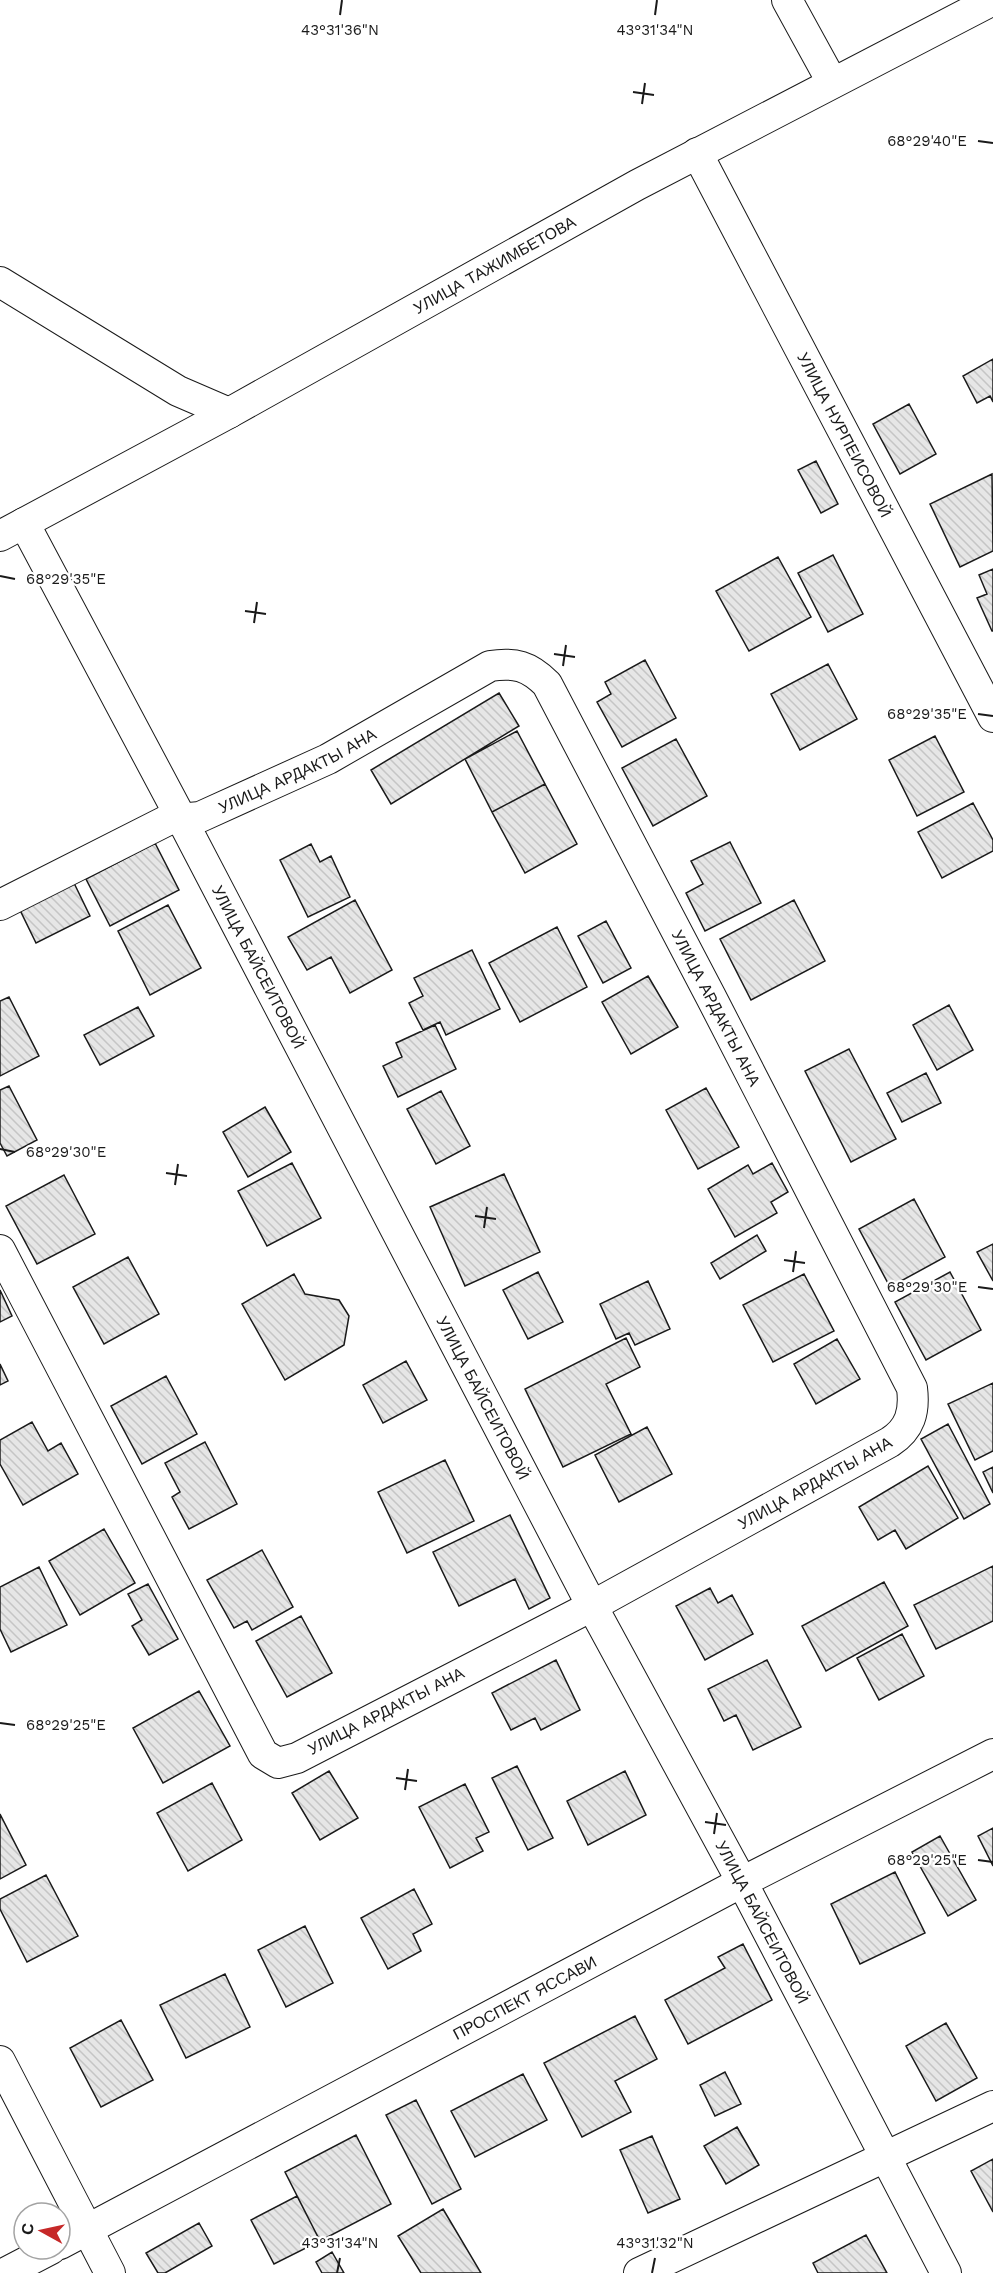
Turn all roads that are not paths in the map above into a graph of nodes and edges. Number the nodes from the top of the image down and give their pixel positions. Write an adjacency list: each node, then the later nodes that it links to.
1 (787, 0): 3 (street)
2 (993, 0): 3 (street, УЛИЦА ТАЖИМБЕТОВА)
3 (832, 82): 4 (street, УЛИЦА ТАЖИМБЕТОВА)
4 (697, 153): 6 (street, УЛИЦА ТАЖИМБЕТОВА); 8 (street, УЛИЦА НУРПЕИСОВОЙ)
5 (0, 282): 6 (street)
6 (229, 413): 7 (street, УЛИЦА ТАЖИМБЕТОВА)
7 (12, 530): 9 (street, УЛИЦА БАЙСЕИТОВОЙ)
8 (993, 717)
9 (181, 818): 10 (street, УЛИЦА АРДАКТЫ АНА); 12 (street, УЛИЦА БАЙСЕИТОВОЙ); 12 (street, УЛИЦА АРДАКТЫ АНА)
10 (0, 905)
11 (0, 1250): 12 (street, УЛИЦА АРДАКТЫ АНА)
12 (592, 1606): 14 (street, УЛИЦА БАЙСЕИТОВОЙ)
13 (993, 1754): 14 (street, ПРОСПЕКТ ЯССАВИ)
14 (742, 1882): 17 (street, УЛИЦА БАЙСЕИТОВОЙ); 18 (street, ПРОСПЕКТ ЯССАВИ)
15 (0, 2061): 18 (street)
16 (993, 2106): 17 (street)
17 (884, 2159): 23 (street); 24 (street, УЛИЦА БАЙСЕИТОВОЙ)
18 (88, 2230): 19 (street, ПРОСПЕКТ ЯССАВИ); 22 (street)
19 (72, 2238)
20 (28, 2261): 21 (street)
21 (4, 2273)
22 (110, 2273)
23 (639, 2273)
24 (946, 2273)

